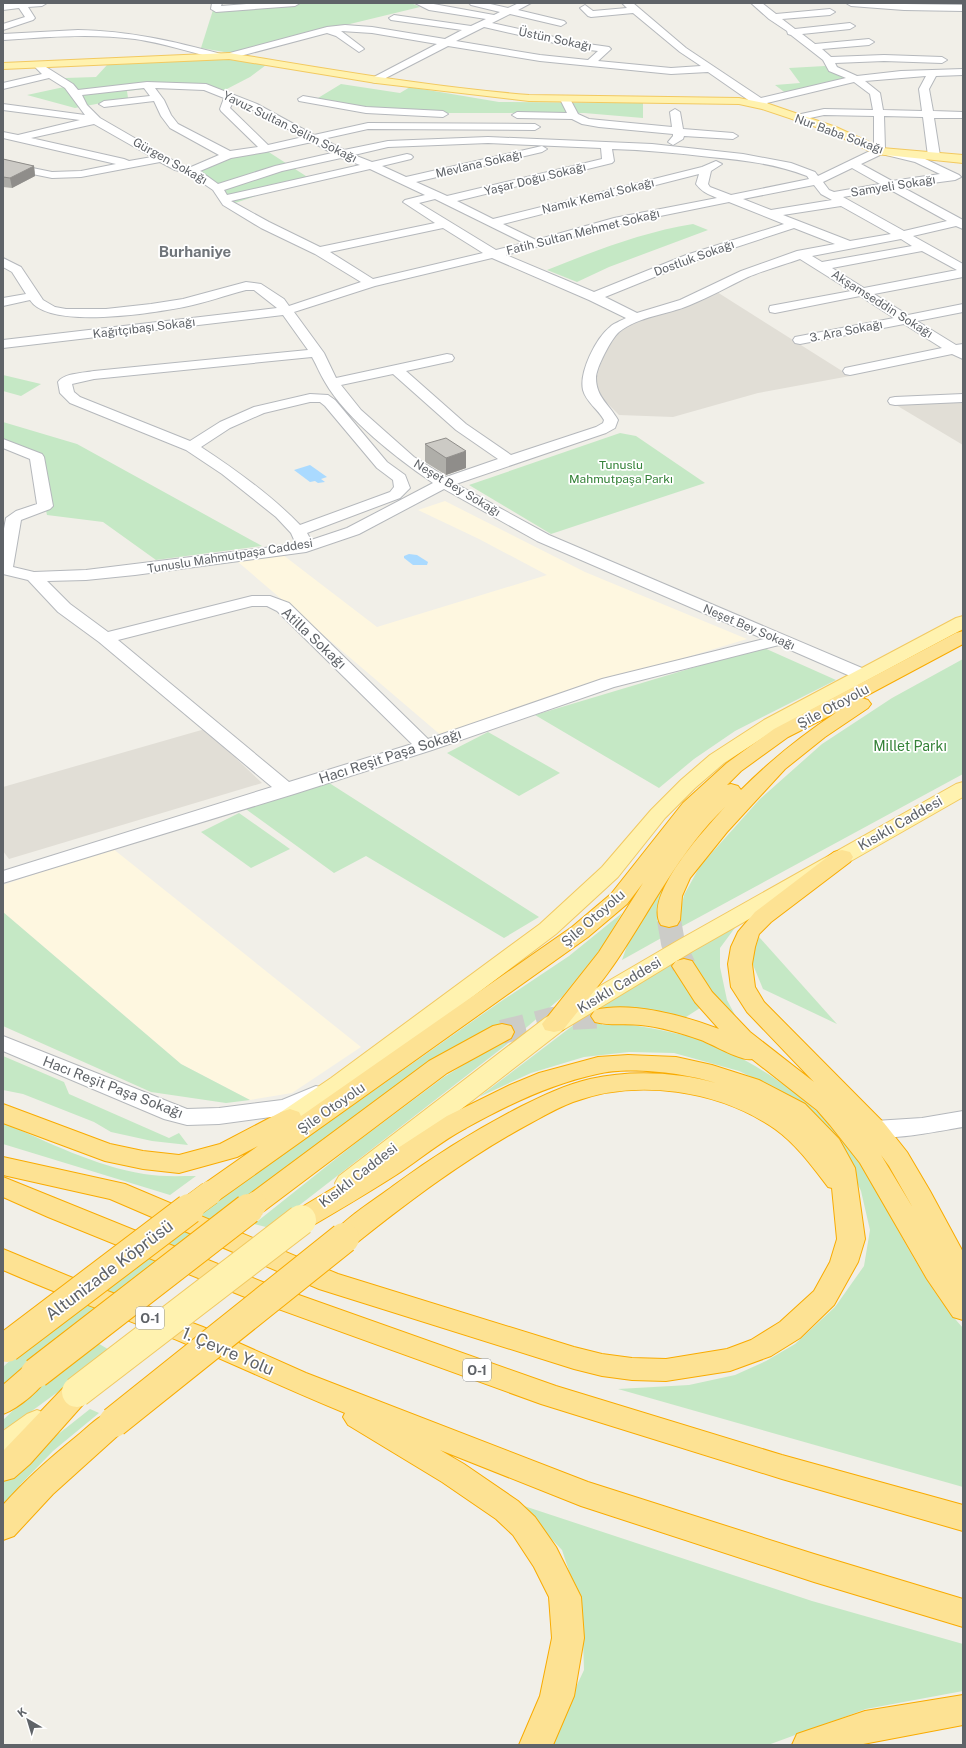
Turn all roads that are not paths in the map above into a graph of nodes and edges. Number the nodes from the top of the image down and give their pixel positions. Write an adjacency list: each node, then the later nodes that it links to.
1 (42, 3): 10 (street)
2 (217, 3): 3 (street)
3 (295, 3)
4 (420, 3): 19 (street)
5 (474, 3): 17 (street)
6 (526, 3): 17 (street)
7 (627, 3): 16 (street)
8 (756, 3): 20 (street)
9 (851, 3): 11 (street)
10 (22, 5): 13 (street); 25 (street)
11 (903, 5): 12 (street)
12 (935, 5): 15 (street)
13 (3, 8)
14 (585, 8): 16 (street)
15 (963, 8)
16 (636, 10): 40 (street)
17 (506, 12): 19 (street); 23 (street)
18 (830, 12): 20 (street)
19 (497, 17): 22 (street)
20 (772, 17): 28 (street)
21 (394, 18): 26 (street)
22 (483, 24): 26 (street); 37 (street, Üstün Sokağı)
23 (561, 24)
24 (850, 26): 28 (street)
25 (3, 27)
26 (472, 29): 31 (street)
27 (327, 30): 31 (street); 33 (street); 34 (street)
28 (791, 32): 32 (street)
29 (3, 37): 34 (street)
30 (869, 42): 32 (street)
31 (447, 43): 37 (street); 45 (street)
32 (812, 47): 35 (street)
33 (359, 49)
34 (223, 56): 38 (main road, Nur Baba Sokağı); 45 (main road, Nur Baba Sokağı)
35 (828, 60): 36 (street); 44 (street)
36 (948, 60)
37 (590, 63): 40 (street)
38 (38, 65): 39 (main road, Nur Baba Sokağı); 43 (street, Gürgen Sokağı)
39 (3, 66)
40 (708, 68): 54 (street)
41 (963, 72): 42 (street)
42 (934, 73): 44 (street); 62 (street)
43 (50, 75): 47 (street); 48 (street, Gürgen Sokağı)
44 (856, 79): 54 (street); 60 (street)
45 (376, 80): 52 (main road, Nur Baba Sokağı)
46 (147, 85): 48 (street, Yavuz Sultan Selim Sokağı); 49 (street, Yavuz Sultan Selim Sokağı); 50 (street)
47 (3, 86)
48 (76, 93): 55 (street, Gürgen Sokağı)
49 (230, 96): 73 (street, Yavuz Sultan Selim Sokağı); 79 (street)
50 (158, 98): 55 (street); 82 (street)
51 (303, 99): 59 (street)
52 (565, 99): 54 (main road, Nur Baba Sokağı); 64 (street)
53 (823, 101): 58 (street)
54 (762, 104): 66 (main road, Nur Baba Sokağı)
55 (83, 106): 67 (street, Gürgen Sokağı)
56 (3, 107): 67 (street)
57 (675, 112): 69 (street)
58 (824, 112): 60 (street); 66 (street)
59 (450, 114)
60 (879, 114): 62 (street); 80 (street)
61 (503, 115): 63 (street)
62 (928, 115): 65 (street); 84 (street)
63 (533, 116): 64 (street); 68 (street)
64 (574, 116): 69 (street)
65 (963, 116)
66 (796, 118): 80 (main road, Nur Baba Sokağı)
67 (96, 120): 72 (street); 86 (street, Gürgen Sokağı)
68 (535, 127): 73 (street); 75 (street)
69 (678, 132): 71 (street); 78 (street)
70 (3, 135): 72 (street)
71 (733, 136)
72 (17, 138): 74 (street); 88 (street)
73 (312, 138): 79 (street); 81 (street, Yavuz Sultan Selim Sokağı)
74 (3, 142)
75 (537, 142): 76 (street); 81 (street)
76 (553, 143): 77 (street); 95 (street, Mevlana Sokağı)
77 (606, 145): 78 (street); 103 (street, Yaşar Doğu Sokağı)
78 (667, 148): 83 (street)
79 (266, 149): 82 (street)
80 (880, 151): 84 (main road, Nur Baba Sokağı); 89 (street, Fatih Sultan Mehmet Sokağı); 94 (street)
81 (342, 154): 91 (street, Yavuz Sultan Selim Sokağı); 98 (street)
82 (228, 155): 93 (street)
83 (733, 156): 92 (street, Namık Kemal Sokağı); 96 (street)
84 (934, 156): 87 (main road, Nur Baba Sokağı)
85 (407, 157): 91 (street)
86 (162, 158): 88 (street); 93 (street, Gürgen Sokağı)
87 (963, 160)
88 (131, 164): 90 (street)
89 (852, 164): 96 (street, Fatih Sultan Mehmet Sokağı); 97 (street)
90 (3, 165)
91 (371, 166): 95 (street, Yavuz Sultan Selim Sokağı); 101 (street)
92 (706, 169): 100 (street); 105 (street, Namık Kemal Sokağı)
93 (192, 171): 98 (street, Gürgen Sokağı)
94 (958, 178): 97 (street, Samyeli Sokağı)
95 (404, 181): 99 (street, Yavuz Sultan Selim Sokağı)
96 (816, 181): 100 (street, Fatih Sultan Mehmet Sokağı); 102 (street)
97 (890, 185): 102 (street, Samyeli Sokağı); 108 (street)
98 (217, 188): 101 (street, Gürgen Sokağı)
99 (434, 196): 103 (street, Yavuz Sultan Selim Sokağı); 106 (street)
100 (729, 198): 104 (street); 110 (street, Fatih Sultan Mehmet Sokağı)
101 (224, 199): 113 (street, Gürgen Sokağı)
102 (838, 199): 104 (street, Samyeli Sokağı); 109 (street)
103 (446, 200): 105 (street, Yavuz Sultan Selim Sokağı)
104 (770, 214): 107 (street)
105 (491, 223): 110 (street, Yavuz Sultan Selim Sokağı)
106 (445, 224): 113 (street); 114 (street)
107 (795, 224): 111 (street); 123 (street, Dostluk Sokağı)
108 (960, 224): 109 (street)
109 (904, 235): 111 (street); 112 (street)
110 (535, 244): 114 (street, Fatih Sultan Mehmet Sokağı)
111 (848, 245): 115 (street)
112 (924, 246): 117 (street); 118 (street)
113 (319, 251): 120 (street, Gürgen Sokağı)
114 (494, 254): 120 (street, Fatih Sultan Mehmet Sokağı); 123 (street)
115 (801, 254): 117 (street, Akşamseddin Sokağı); 129 (street)
116 (3, 262): 122 (street, Neşet Bey Sokağı)
117 (821, 266): 121 (street, Akşamseddin Sokağı)
118 (963, 269)
119 (963, 273): 121 (street)
120 (371, 283): 127 (street, Fatih Sultan Mehmet Sokağı)
121 (864, 293): 126 (street); 130 (street, Akşamseddin Sokağı)
122 (33, 296): 124 (street); 128 (street, Neşet Bey Sokağı)
123 (594, 297): 129 (street)
124 (3, 302)
125 (963, 308): 130 (street, 3. Ara Sokağı)
126 (775, 309)
127 (285, 311): 128 (street, Neşet Bey Sokağı); 133 (street, Kağıtçıbaşı Sokağı); 135 (street, Neşet Bey Sokağı)
128 (66, 313): 131 (street)
129 (636, 318): 146 (street, Tunuslu Mahmutpaşa Caddesi)
130 (908, 320): 132 (street, 3. Ara Sokağı); 134 (street, Akşamseddin Sokağı)
131 (70, 329)
132 (800, 340)
133 (3, 344)
134 (960, 350): 138 (street)
135 (318, 353): 139 (street, Neşet Bey Sokağı); 143 (street)
136 (447, 358): 137 (street)
137 (397, 370): 139 (street); 146 (street)
138 (850, 372)
139 (332, 383): 147 (street, Neşet Bey Sokağı)
140 (963, 398): 141 (street)
141 (895, 401)
142 (3, 443): 144 (street)
143 (191, 447): 148 (street); 148 (street)
144 (18, 448): 145 (street); 150 (street)
145 (3, 455)
146 (508, 460): 147 (street, Tunuslu Mahmutpaşa Caddesi)
147 (444, 483): 149 (street, Tunuslu Mahmutpaşa Caddesi); 155 (street, Neşet Bey Sokağı)
148 (298, 532): 149 (street)
149 (306, 547): 151 (street, Tunuslu Mahmutpaşa Caddesi)
150 (3, 569): 151 (street, Tunuslu Mahmutpaşa Caddesi)
151 (34, 577): 154 (street)
152 (963, 622): 157 (main road)
153 (963, 636): 179 (highway, Şile Otoyolu)
154 (105, 638): 159 (street, Atilla Sokağı); 161 (street)
155 (779, 640): 157 (street, Neşet Bey Sokağı); 159 (street, Hacı Reşit Paşa Sokağı)
156 (963, 651): 158 (highway, Şile Otoyolu)
157 (863, 675): 171 (main road)
158 (864, 702): 164 (highway); 167 (highway, Şile Otoyolu)
159 (425, 746): 161 (street, Hacı Reşit Paşa Sokağı)
160 (963, 788): 162 (main road, Kısıklı Caddesi)
161 (286, 790): 163 (street, Hacı Reşit Paşa Sokağı)
162 (842, 856): 167 (main road, Kısıklı Caddesi); 175 (highway)
163 (8, 876)
164 (669, 920)
165 (684, 966): 170 (highway)
166 (604, 1016): 170 (highway)
167 (554, 1024): 180 (main road, Kısıklı Caddesi)
168 (502, 1032): 187 (highway, bridge)
169 (3, 1043): 171 (street, Hacı Reşit Paşa Sokağı)
170 (784, 1073): 183 (highway)
171 (340, 1084): 173 (main road)
172 (3, 1113): 173 (highway)
173 (290, 1118): 179 (main road)
174 (963, 1119): 175 (street)
175 (875, 1129): 182 (highway)
176 (3, 1166): 178 (highway)
177 (3, 1186): 190 (highway, O-1)
178 (845, 1191): 180 (highway); 191 (highway, bridge)
179 (210, 1193): 184 (highway, Altunizade Köprüsü, bridge)
180 (301, 1220): 186 (main road, bridge)
181 (3, 1259): 185 (highway, 1. Çevre Yolu / O-1)
182 (963, 1278)
183 (963, 1309)
184 (4, 1348)
185 (296, 1381): 192 (highway, O-1); 194 (highway)
186 (77, 1392): 188 (main road); 189 (highway)
187 (3, 1402)
188 (3, 1448)
189 (3, 1470)
190 (963, 1518)
191 (3, 1527)
192 (963, 1613)
193 (963, 1710): 195 (highway)
194 (536, 1745)
195 (809, 1745)

